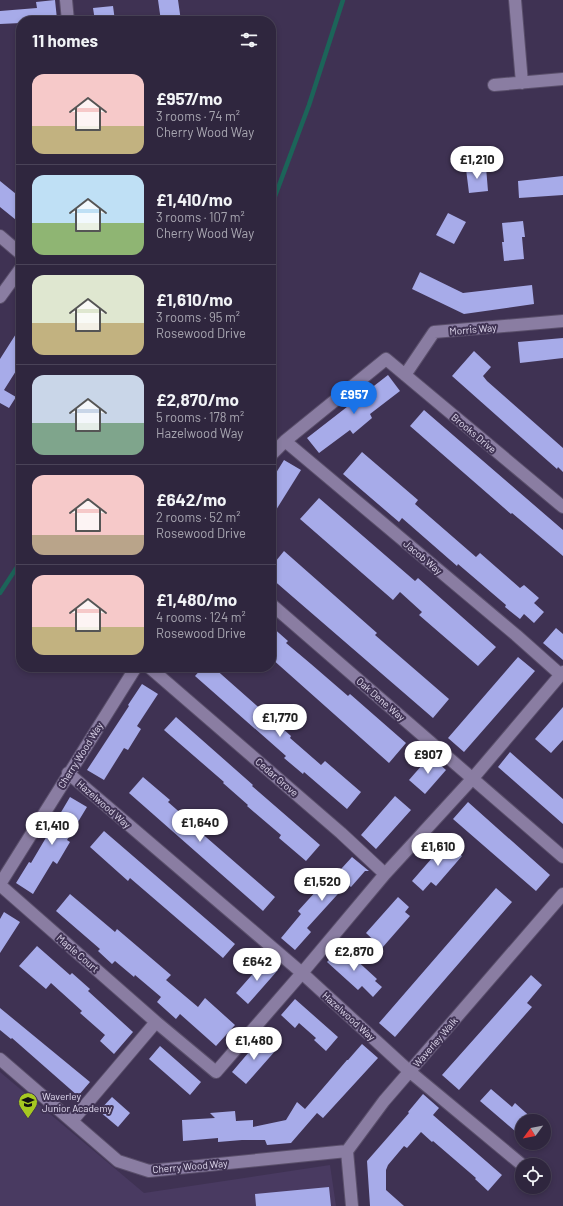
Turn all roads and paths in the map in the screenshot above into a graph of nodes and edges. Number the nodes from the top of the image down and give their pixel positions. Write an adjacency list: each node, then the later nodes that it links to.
1 (66, 0): 3 (street)
2 (515, 0): 5 (street)
3 (68, 16)
4 (563, 79): 5 (street)
5 (522, 83): 6 (street)
6 (494, 85)
7 (0, 236): 8 (street)
8 (16, 250)
9 (16, 275): 10 (street)
10 (0, 297)
11 (563, 321): 12 (street, Morris Way)
12 (405, 375): 13 (street, Brooks Drive); 15 (street, Brooks Drive)
13 (285, 441): 14 (street); 19 (street, Jacob Way)
14 (276, 450)
15 (563, 507)
16 (276, 608): 21 (street, Oak Dene Way)
17 (133, 672): 20 (street, Cherry Wood Way)
18 (155, 672): 23 (street, Cedar Grove)
19 (562, 674): 21 (street)
20 (68, 773): 24 (street, Cherry Wood Way); 26 (street, Hazelwood Way)
21 (473, 778): 22 (street, Oak Dene Way); 23 (street)
22 (563, 857)
23 (385, 874): 26 (street)
24 (0, 884): 27 (street, Maple Court)
25 (563, 894): 29 (street, Waverley Walk)
26 (302, 973): 27 (street, Maple Court); 29 (street, Hazelwood Way)
27 (156, 1022): 30 (street)
28 (0, 1059): 30 (street, Cherry Wood Way)
29 (410, 1071): 31 (street, Waverley Walk); 32 (street, Hazelwood Way)
30 (72, 1121): 31 (street, Cherry Wood Way)
31 (347, 1151): 33 (street)
32 (515, 1158)
33 (352, 1206)

